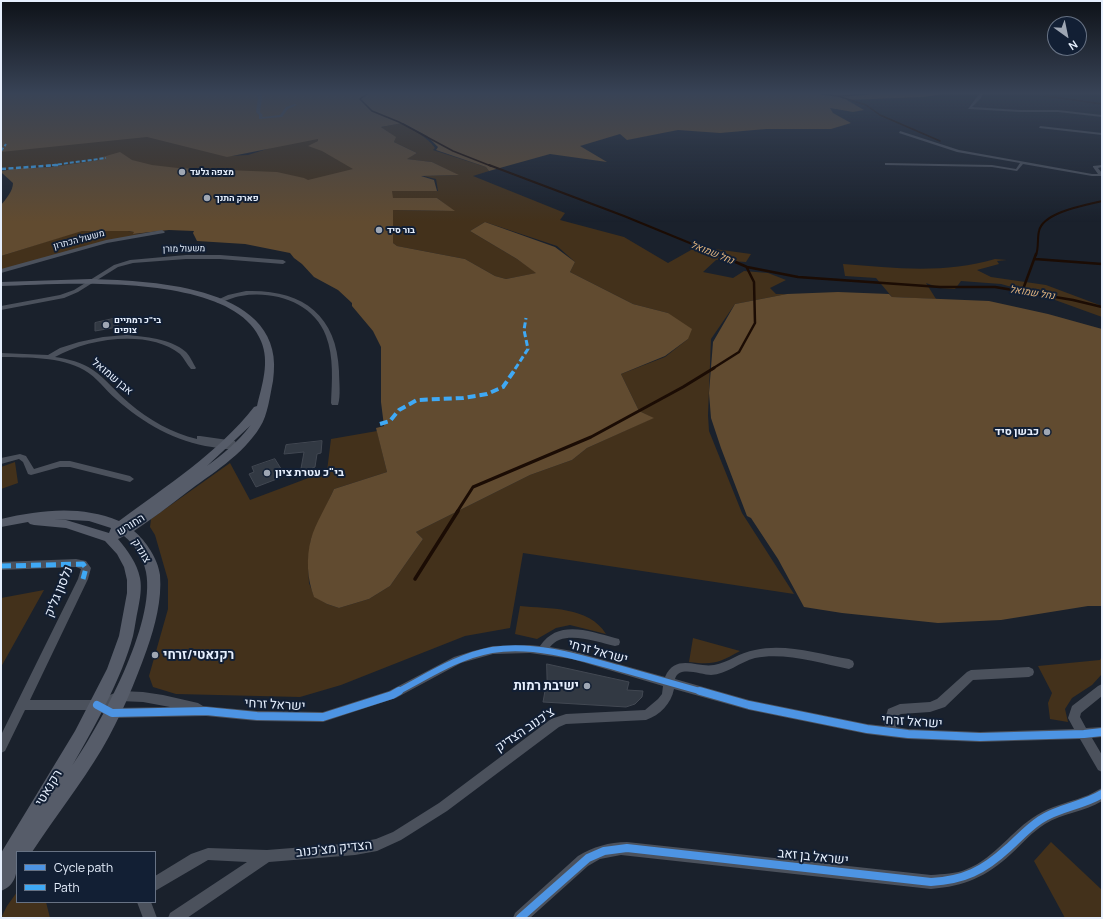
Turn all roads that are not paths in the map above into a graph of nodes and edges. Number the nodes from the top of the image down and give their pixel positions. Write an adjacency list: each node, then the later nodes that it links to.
1 (915, 137): 2 (street)
2 (1022, 163): 3 (street); 4 (street)
3 (887, 164)
4 (1102, 166)
5 (162, 232): 7 (street, משעול הכתרון)
6 (283, 262): 8 (street, משעול מורן)
7 (1, 271)
8 (90, 281): 9 (street); 10 (street); 11 (street, משעול מורן)
9 (1, 284)
10 (218, 301): 15 (street); 16 (street, החורש)
11 (1, 308)
12 (1, 355): 13 (street, אבן שמואל)
13 (48, 358): 14 (street); 16 (street, אבן שמואל)
14 (193, 368)
15 (335, 403)
16 (230, 445): 20 (street, החורש)
17 (1, 461): 18 (street)
18 (130, 479)
19 (1, 523): 20 (street, צונדק); 21 (street, צונדק)
20 (123, 528): 21 (street, החורש); 29 (street, צונדק)
21 (109, 538): 31 (street, צונדק)
22 (1, 566): 30 (street, נלסון גליק)
23 (615, 642): 24 (street)
24 (543, 650): 27 (street, ישראל זרחי); 32 (street, ישראל זרחי)
25 (849, 664): 27 (street, צ'כנוב הצדיק)
26 (1029, 672): 34 (street)
27 (669, 682): 34 (street, ישראל זרחי); 40 (street, צ'כנוב הצדיק)
28 (1102, 689): 36 (street)
29 (120, 696): 31 (street, ישראל זרחי); 32 (street, ישראל זרחי); 33 (street, רקנאטי)
30 (23, 705): 31 (street); 37 (street, נלסון גליק)
31 (97, 705): 33 (street, ישראל זרחי); 44 (street, רקנאטי)
32 (206, 711): 33 (street, ישראל זרחי)
33 (112, 712): 41 (street, רקנאטי)
34 (891, 732): 36 (street, ישראל זרחי)
35 (1102, 732): 36 (street, ישראל זרחי)
36 (1084, 734): 38 (street)
37 (1, 747)
38 (1102, 766)
39 (1102, 794): 50 (street, ישראל בן זאב)
40 (459, 795): 42 (street, הצדיק מצ'כנוב)
41 (23, 851)
42 (267, 856): 46 (street, הצדיק מצ'כנוב); 49 (street)
43 (16, 860): 45 (street)
44 (1, 870)
45 (1, 882)
46 (156, 883)
47 (144, 903): 48 (street)
48 (150, 918)
49 (175, 918)
50 (520, 918)

